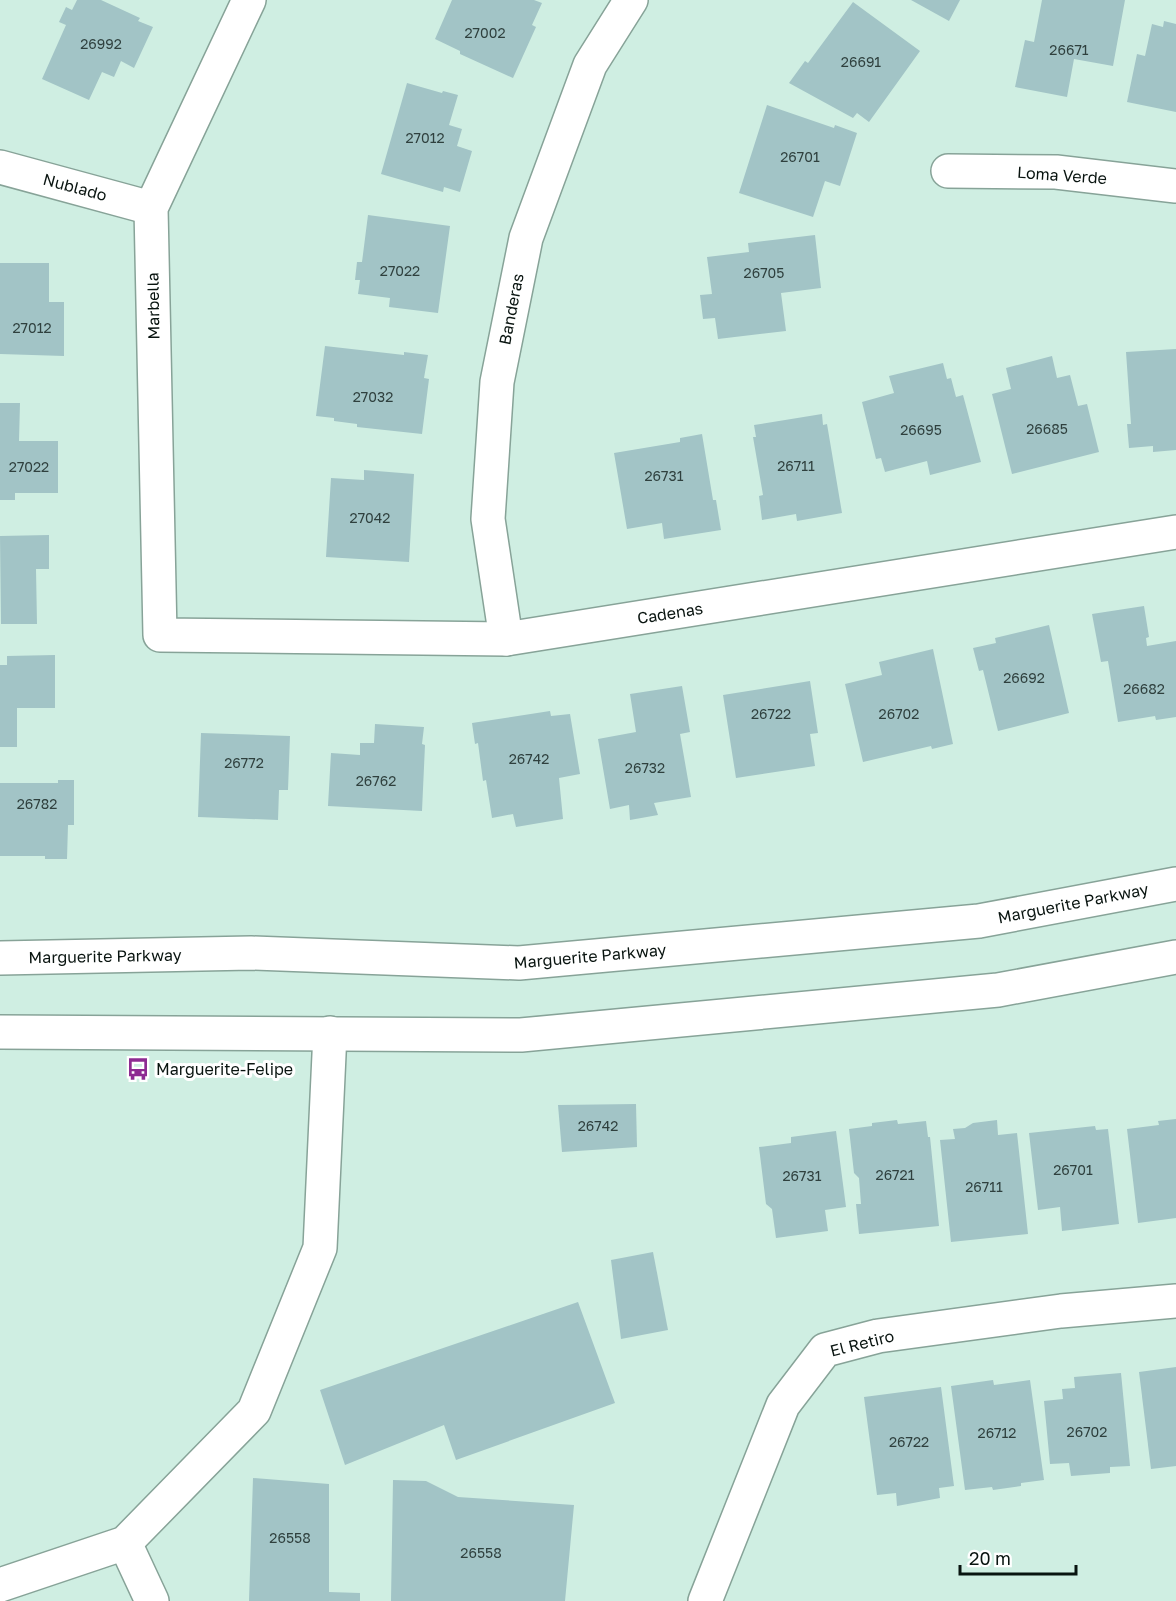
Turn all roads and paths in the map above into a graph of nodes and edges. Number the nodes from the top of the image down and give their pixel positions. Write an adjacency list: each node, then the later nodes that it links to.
1 (249, 0): 6 (street, Marbella)
2 (632, 0): 9 (street, Banderas)
3 (0, 167): 6 (street, Nublado)
4 (948, 171): 5 (street, Loma Verde)
5 (1176, 186)
6 (150, 208): 8 (street, Marbella)
7 (1176, 532): 9 (street, Cadenas)
8 (160, 634): 9 (street, Cadenas)
9 (507, 639)
10 (1176, 884): 12 (street, Marguerite Parkway)
11 (1176, 957): 14 (street)
12 (0, 958)
13 (0, 1032): 14 (street)
14 (330, 1034): 16 (street)
15 (1176, 1301): 19 (street, El Retiro)
16 (125, 1543): 17 (street); 18 (street)
17 (0, 1585)
18 (152, 1601)
19 (705, 1601)

